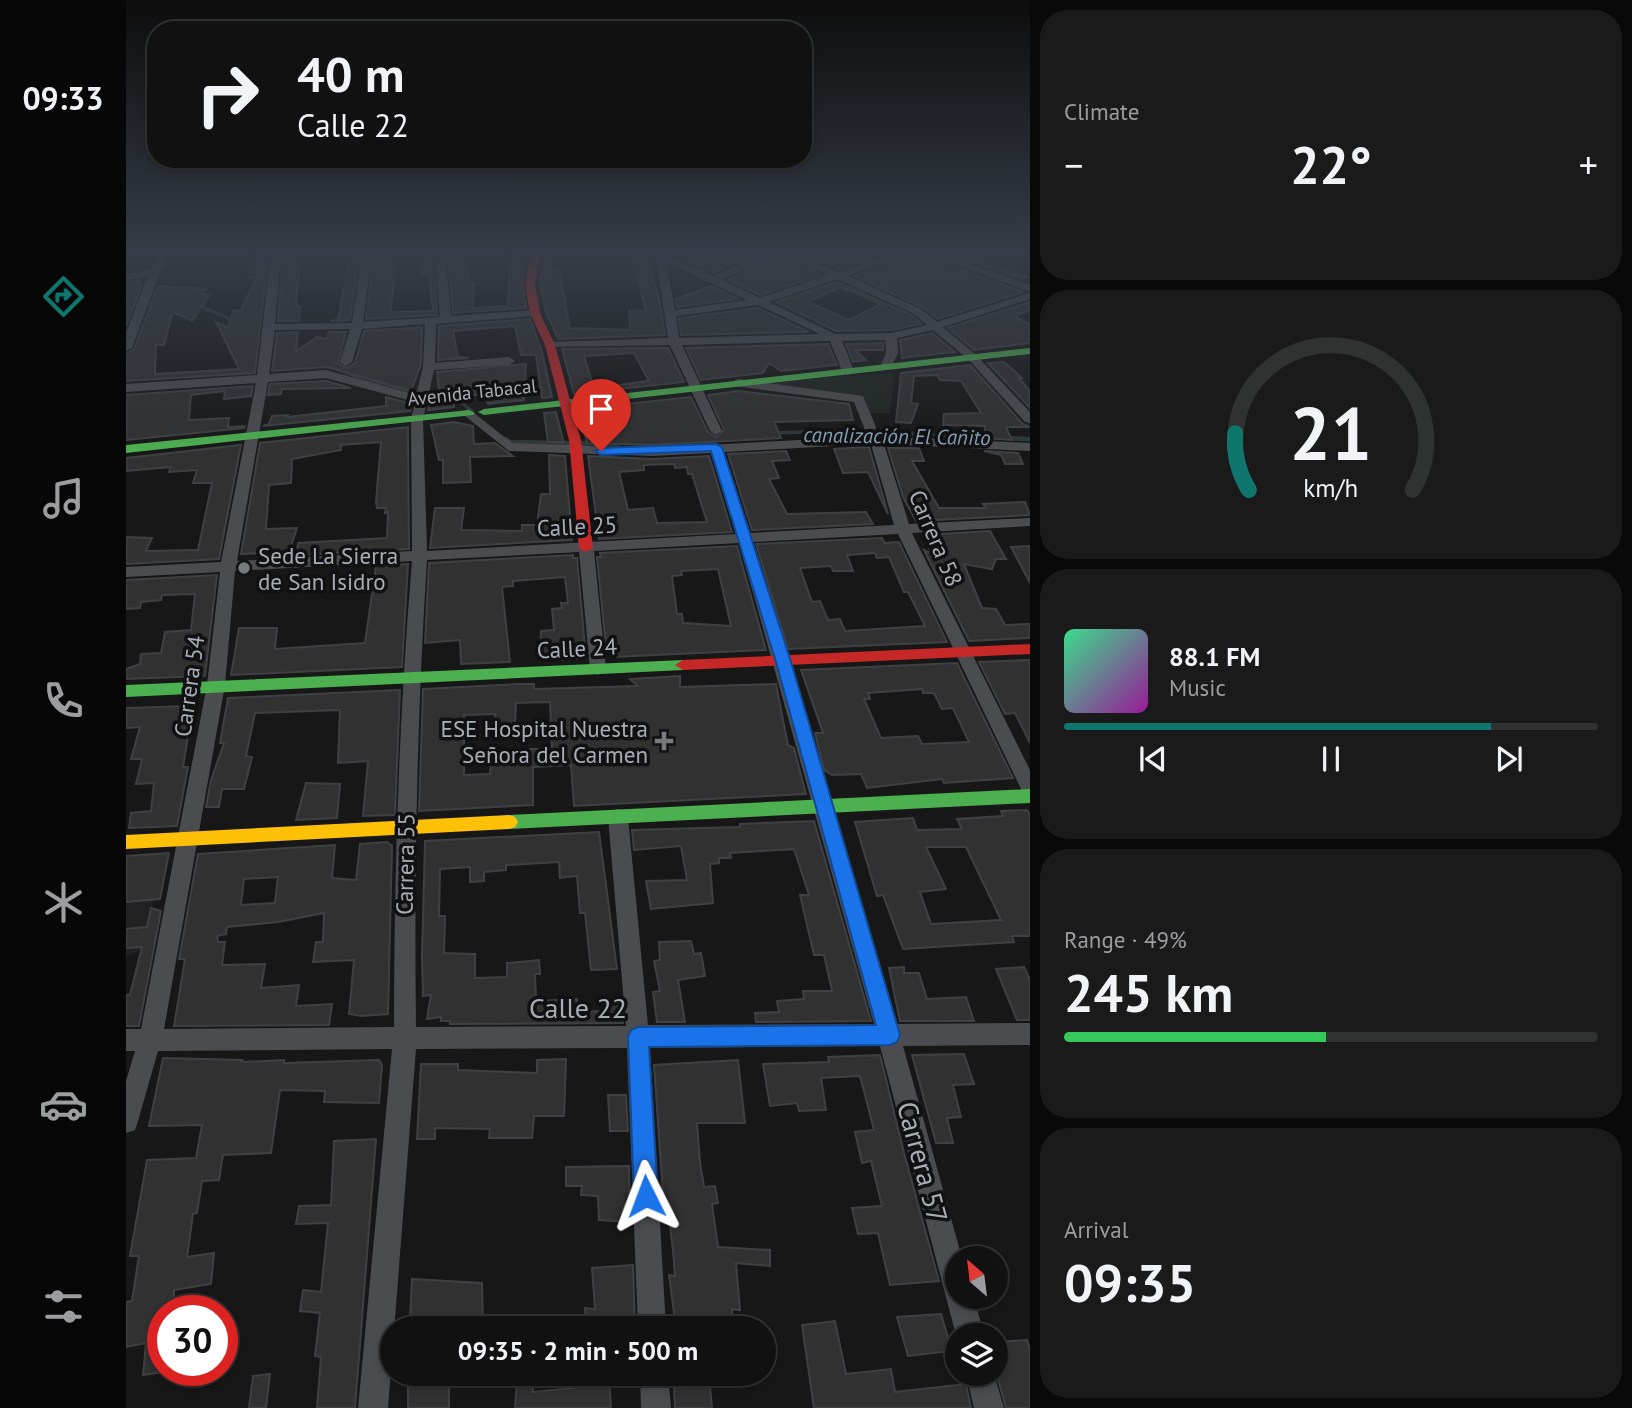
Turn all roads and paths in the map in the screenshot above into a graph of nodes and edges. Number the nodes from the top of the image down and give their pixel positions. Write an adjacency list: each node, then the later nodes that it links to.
1 (137, 319): 19 (street)
2 (270, 319): 14 (street, Carrera 54)
3 (358, 319): 12 (street)
4 (446, 319): 5 (street); 11 (street)
5 (450, 319)
6 (538, 319): 18 (street)
7 (671, 319): 17 (street)
8 (795, 319): 16 (street)
9 (927, 319): 13 (street)
10 (959, 319): 13 (street)
11 (430, 321): 12 (street); 25 (street, Carrera 55)
12 (357, 326): 14 (street); 23 (street)
13 (936, 326): 15 (street); 21 (street)
14 (268, 334): 27 (street, Carrera 54)
15 (891, 336): 16 (street); 24 (street)
16 (836, 340): 17 (street); 26 (street)
17 (674, 341): 18 (street); 29 (street)
18 (550, 345): 32 (street)
19 (126, 348)
20 (1030, 351): 21 (street, Avenida Tabacal)
21 (971, 357): 24 (street, Avenida Tabacal); 35 (street)
22 (509, 360): 25 (street)
23 (346, 362)
24 (887, 365): 26 (street, Avenida Tabacal)
25 (429, 367): 31 (street, Carrera 55)
26 (848, 370): 28 (street, Avenida Tabacal)
27 (262, 380): 30 (street); 31 (street); 37 (street, Carrera 54)
28 (739, 383): 29 (street, Avenida Tabacal); 38 (street, Carrera 58)
29 (698, 387): 32 (street, Avenida Tabacal); 36 (street)
30 (126, 388)
31 (422, 394): 34 (street, Carrera 55)
32 (565, 403): 33 (street, Avenida Tabacal); 39 (street)
33 (476, 413): 34 (street, Avenida Tabacal); 39 (street)
34 (417, 419): 37 (street, Avenida Tabacal); 47 (street, Carrera 55)
35 (1030, 419)
36 (716, 431)
37 (254, 434): 42 (street, Avenida Tabacal); 48 (street, Carrera 54)
38 (873, 434): 40 (street); 41 (street); 44 (street, Carrera 58)
39 (575, 442): 40 (street); 46 (street)
40 (716, 447): 45 (street)
41 (1030, 447)
42 (126, 449)
43 (1030, 522): 44 (street, Calle 25)
44 (903, 530): 45 (street, Calle 25); 51 (street, Carrera 58)
45 (746, 540): 46 (street, Calle 25); 52 (street)
46 (586, 548): 47 (street, Calle 25); 53 (street)
47 (420, 558): 48 (street, Calle 25); 54 (street, Carrera 55)
48 (228, 566): 49 (street, Calle 25); 55 (street, Carrera 54)
49 (126, 572)
50 (1030, 649): 51 (street, Calle 24)
51 (961, 652): 52 (street, Calle 24); 57 (street, Carrera 58)
52 (783, 662): 53 (street, Calle 24); 59 (street, Carrera 57)
53 (598, 669): 54 (street, Calle 24)
54 (411, 678): 55 (street, Calle 24); 61 (street, Carrera 55)
55 (216, 685): 56 (street, Calle 24); 62 (street, Carrera 54)
56 (126, 691)
57 (1030, 789)
58 (1030, 796): 59 (street)
59 (824, 806): 60 (street); 65 (street, Carrera 57)
60 (618, 817): 61 (street); 66 (street)
61 (406, 828): 62 (street); 67 (street, Carrera 55)
62 (187, 839): 63 (street); 69 (street, Carrera 54)
63 (126, 842)
64 (1030, 1034): 65 (street, Calle 22)
65 (890, 1035): 66 (street, Calle 22); 71 (street, Carrera 57)
66 (638, 1037): 67 (street, Calle 22); 72 (street)
67 (405, 1038): 69 (street, Calle 22); 75 (street, Carrera 55)
68 (126, 1040): 69 (street, Calle 22)
69 (150, 1040): 70 (street, Carrera 54)
70 (126, 1121)
71 (946, 1246)
72 (651, 1316)
73 (655, 1386): 76 (street)
74 (983, 1386): 77 (street)
75 (373, 1408)
76 (656, 1408)
77 (989, 1408)

